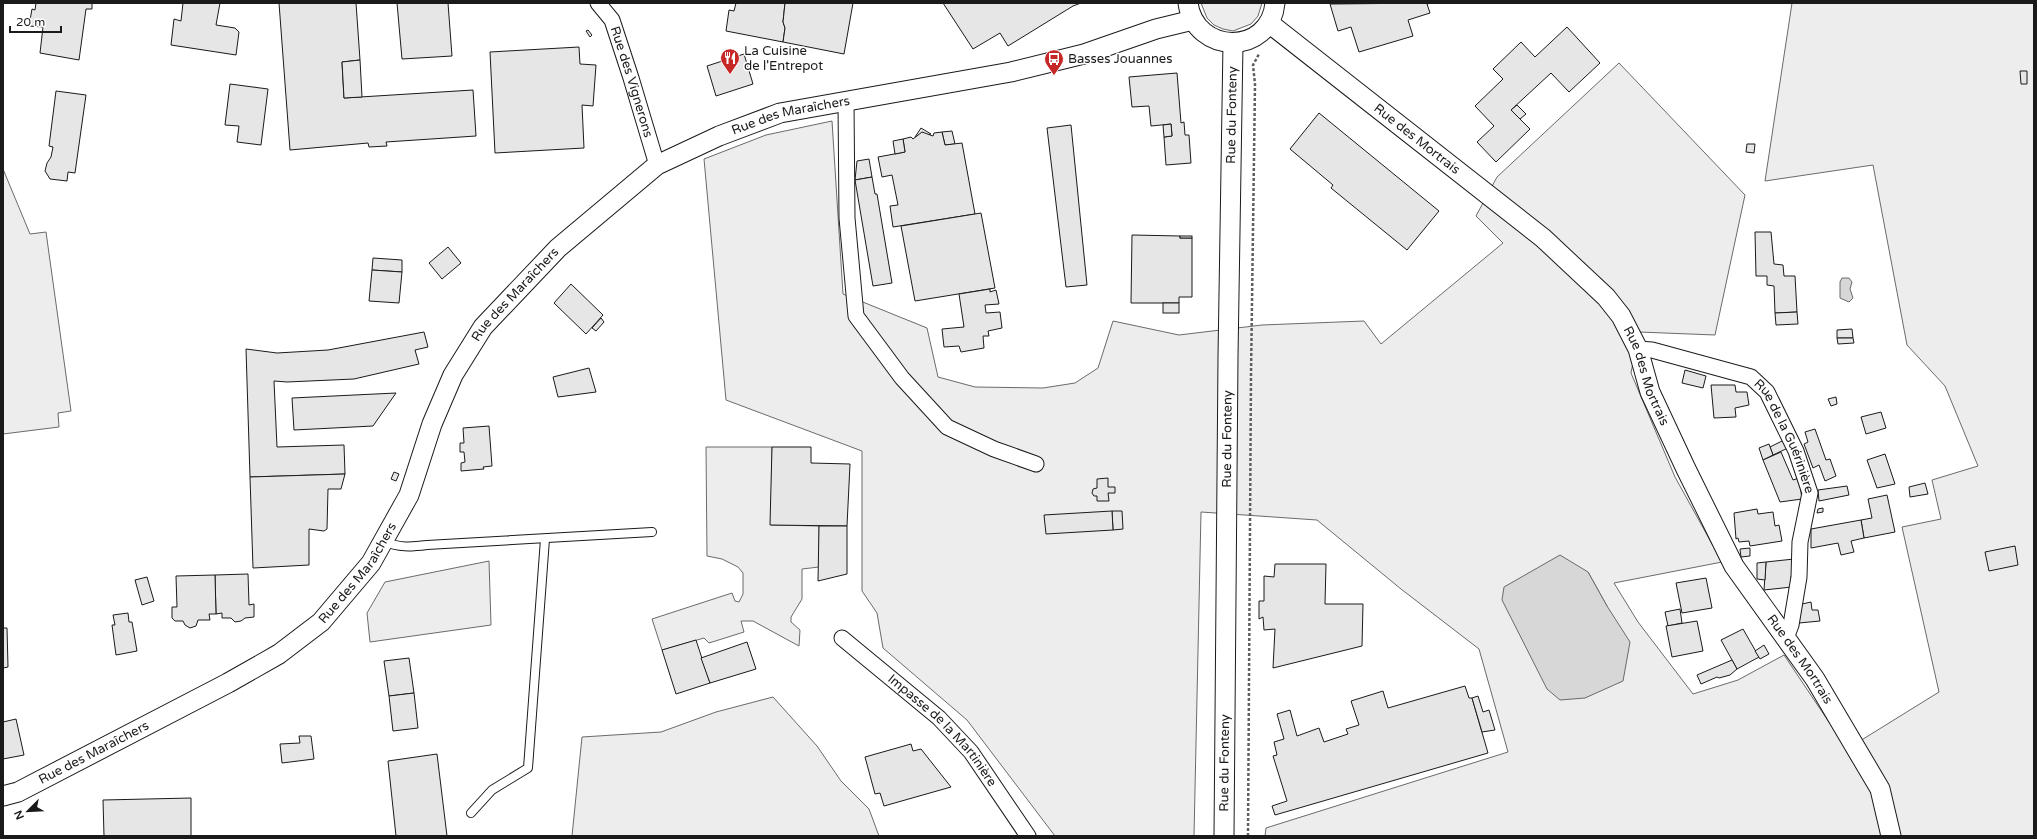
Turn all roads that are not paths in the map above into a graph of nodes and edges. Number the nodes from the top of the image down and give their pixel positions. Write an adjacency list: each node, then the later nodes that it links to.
1 (598, 3): 7 (street, Rue des Vignerons)
2 (1275, 3): 4 (street)
3 (1190, 11): 5 (street); 6 (street, Rue des Maraîchers)
4 (1269, 23): 5 (street); 8 (street, Rue des Mortrais)
5 (1233, 43): 18 (street, Rue du Fonteny)
6 (846, 102): 7 (street, Rue des Maraîchers); 9 (street)
7 (657, 165): 12 (street, Rue des Maraîchers)
8 (1638, 349): 14 (street, Rue des Mortrais); 14 (street, Rue de la Guérinière)
9 (1036, 464)
10 (652, 532): 11 (lane)
11 (545, 539): 12 (lane); 16 (lane)
12 (383, 541): 15 (street, Rue des Maraîchers)
13 (842, 638): 17 (street, Impasse de la Martinière)
14 (1786, 638): 19 (street, Rue des Mortrais)
15 (3, 796)
16 (471, 814)
17 (1028, 836)
18 (1224, 836)
19 (1891, 836)

